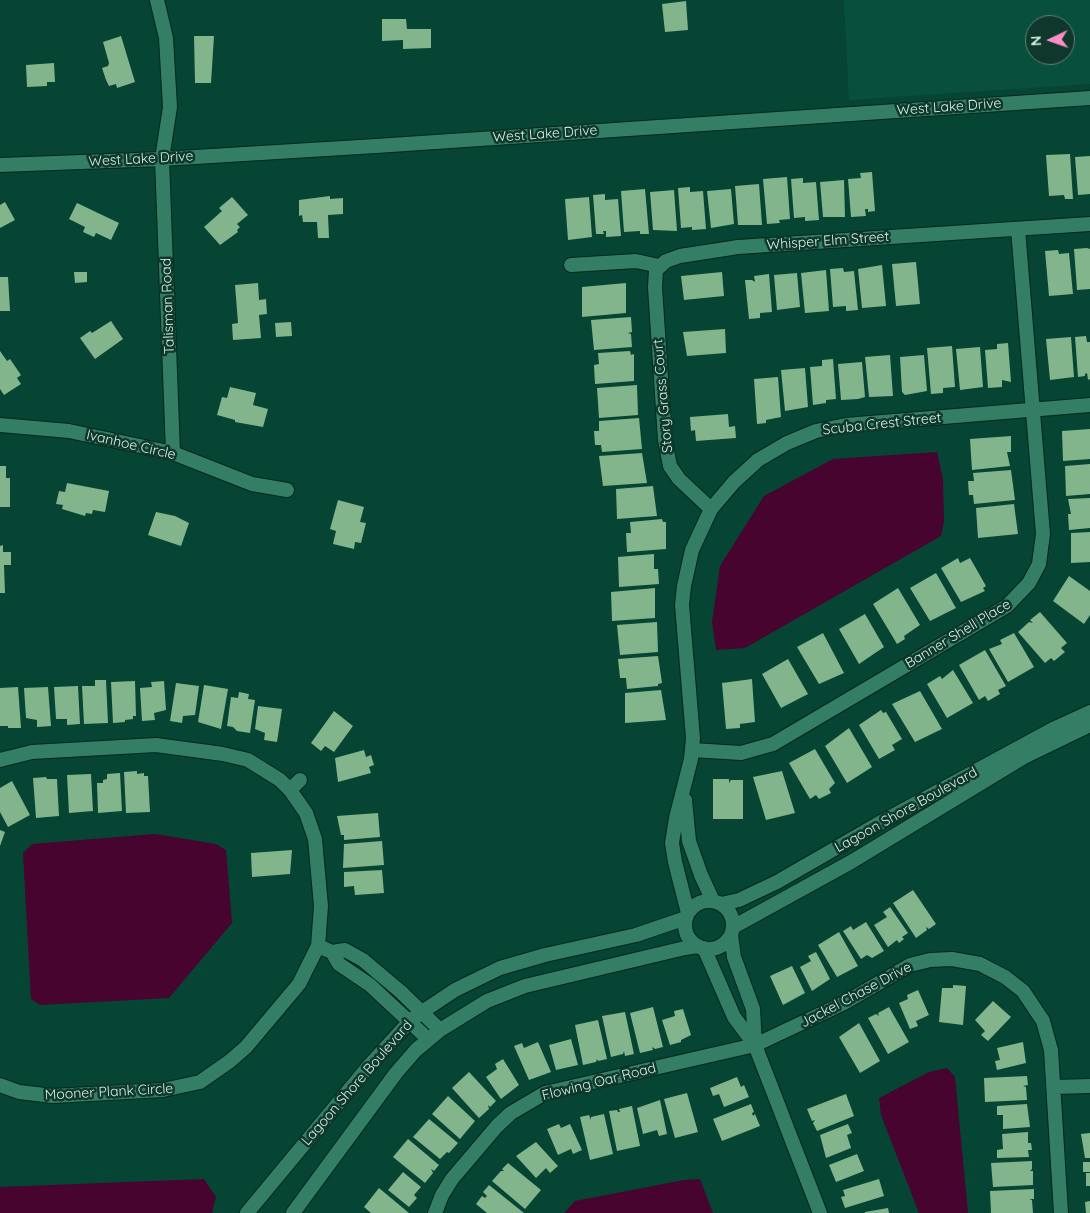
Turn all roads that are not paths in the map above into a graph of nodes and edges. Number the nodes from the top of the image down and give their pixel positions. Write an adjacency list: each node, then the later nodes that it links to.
1 (157, 0): 3 (street, Talisman Road)
2 (1090, 98): 3 (street, West Lake Drive)
3 (162, 159): 4 (street, West Lake Drive); 12 (street, Talisman Road)
4 (0, 165)
5 (1090, 224): 6 (street, Whisper Elm Street)
6 (1018, 229): 8 (street, Whisper Elm Street); 10 (street, Banner Shell Place)
7 (571, 266): 8 (street)
8 (659, 266): 14 (street, Story Grass Court)
9 (1090, 405): 10 (street, Scuba Crest Street)
10 (1033, 410): 14 (street, Scuba Crest Street); 17 (street, Banner Shell Place)
11 (0, 425): 12 (street, Ivanhoe Circle)
12 (173, 453): 13 (street, Ivanhoe Circle)
13 (287, 490)
14 (711, 509): 17 (street, Scuba Crest Street)
15 (1090, 712): 20 (street, Lagoon Shore Boulevard)
16 (1090, 724): 22 (street, Lagoon Shore Boulevard)
17 (692, 750): 19 (street, Scuba Crest Street)
18 (0, 760): 23 (street, Mooner Plank Circle)
19 (686, 782): 20 (street, Scuba Crest Street); 21 (street, Scuba Crest Street)
20 (717, 902): 21 (street); 22 (street)
21 (687, 916): 24 (street); 25 (street, Lagoon Shore Boulevard)
22 (732, 931): 24 (street); 28 (street)
23 (318, 946): 25 (street); 29 (street, Mooner Plank Circle)
24 (701, 947): 26 (street, Lagoon Shore Boulevard); 28 (street)
25 (416, 1016): 26 (street); 27 (street); 32 (street, Lagoon Shore Boulevard)
26 (440, 1030): 27 (street, Lagoon Shore Boulevard)
27 (428, 1039): 33 (street, Lagoon Shore Boulevard)
28 (755, 1045): 31 (street, Jackel Chase Drive); 34 (street, Flowing Oar Road); 35 (street)
29 (0, 1085)
30 (1090, 1086): 31 (street)
31 (1054, 1087): 36 (street, Jackel Chase Drive)
32 (247, 1213)
33 (293, 1213)
34 (436, 1213)
35 (820, 1213)
36 (1061, 1213)

